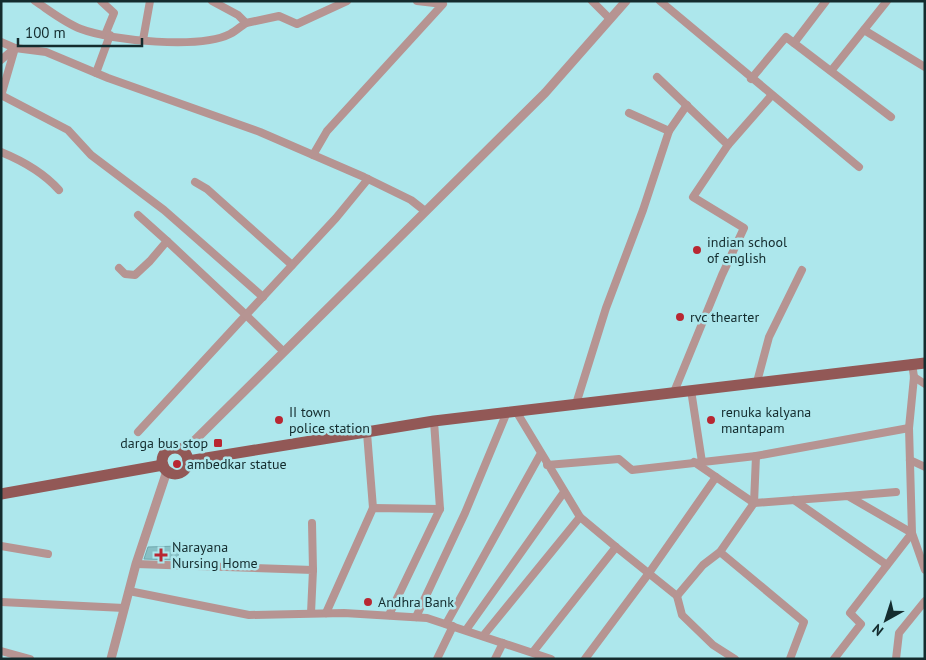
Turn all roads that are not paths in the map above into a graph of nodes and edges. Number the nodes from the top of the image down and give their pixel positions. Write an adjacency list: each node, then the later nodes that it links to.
1 (35, 1): 16 (street)
2 (100, 1): 16 (street)
3 (150, 1): 17 (street)
4 (212, 1): 14 (street)
5 (347, 1): 14 (street)
6 (417, 1): 12 (street)
7 (592, 1): 13 (street)
8 (626, 1): 13 (street)
9 (660, 1): 26 (street)
10 (826, 1): 19 (street)
11 (887, 1): 15 (street)
12 (446, 2): 35 (street)
13 (610, 19): 40 (street)
14 (246, 23): 17 (street)
15 (864, 30): 22 (street); 23 (street)
16 (107, 35): 17 (street); 24 (street)
17 (143, 40)
18 (1, 42): 20 (street)
19 (794, 43): 23 (street); 26 (street)
20 (15, 48): 21 (street); 24 (street); 27 (street)
21 (1, 60)
22 (925, 67)
23 (831, 71): 31 (street)
24 (96, 73): 35 (street)
25 (657, 76): 29 (street)
26 (751, 79): 28 (street)
27 (1, 95): 46 (street)
28 (771, 96): 33 (street); 36 (street)
29 (687, 105): 32 (street); 33 (street)
30 (629, 114): 32 (street)
31 (891, 117)
32 (669, 131): 56 (street)
33 (728, 145): 55 (street)
34 (1, 152): 39 (street)
35 (313, 155): 37 (street)
36 (859, 168)
37 (368, 179): 40 (street); 43 (street)
38 (195, 182): 43 (street)
39 (59, 190)
40 (425, 211): 48 (street)
41 (138, 215): 42 (street)
42 (167, 241): 44 (street); 47 (street)
43 (292, 265): 46 (street)
44 (119, 268)
45 (802, 270): 52 (street)
46 (263, 297): 47 (street)
47 (246, 315): 48 (street); 60 (street)
48 (283, 351): 63 (street)
49 (912, 363): 50 (main road); 51 (street); 52 (main road)
50 (925, 363)
51 (914, 377): 53 (street); 59 (street)
52 (757, 382): 54 (main road)
53 (925, 384)
54 (691, 390): 55 (main road); 66 (street)
55 (674, 392): 56 (main road)
56 (576, 404): 57 (main road)
57 (512, 412): 58 (main road); 62 (street); 99 (street)
58 (434, 421): 61 (main road); 78 (street)
59 (909, 428): 64 (street); 65 (street)
60 (138, 432)
61 (367, 432): 63 (main road); 77 (street)
62 (540, 455): 67 (street); 100 (street)
63 (186, 456): 69 (main road); 69 (main road)
64 (756, 456): 66 (street); 76 (street)
65 (910, 460): 68 (street); 81 (street)
66 (698, 462): 67 (street); 70 (street)
67 (547, 465): 71 (street)
68 (925, 467)
69 (165, 468): 73 (main road); 86 (street)
70 (716, 477): 76 (street); 90 (street)
71 (564, 492): 79 (street); 101 (street)
72 (896, 492): 74 (street)
73 (1, 494)
74 (848, 496): 75 (street); 81 (street)
75 (794, 500): 76 (street); 87 (street)
76 (754, 503): 84 (street)
77 (373, 508): 78 (street); 97 (street)
78 (440, 510): 98 (street)
79 (580, 517): 83 (street); 102 (street)
80 (312, 523): 88 (street)
81 (912, 533): 87 (street); 89 (street)
82 (1, 546): 85 (street)
83 (616, 547): 90 (street); 105 (street)
84 (720, 552): 92 (street); 113 (street)
85 (48, 554)
86 (136, 564): 88 (street); 91 (street)
87 (887, 565): 114 (street)
88 (313, 570): 96 (street)
89 (925, 570)
90 (649, 574): 92 (street); 111 (street)
91 (129, 591): 95 (street); 96 (street)
92 (678, 596): 112 (street)
93 (925, 601): 115 (street)
94 (1, 602): 95 (street)
95 (124, 608): 107 (street)
96 (311, 613): 97 (street)
97 (326, 613): 98 (street)
98 (389, 616): 99 (street)
99 (416, 617): 100 (street)
100 (450, 625): 101 (street); 108 (street)
101 (466, 630): 102 (street)
102 (483, 636): 103 (street)
103 (503, 643): 105 (street); 109 (street)
104 (1, 651): 106 (street)
105 (532, 652): 110 (street)
106 (30, 659)
107 (111, 659)
108 (437, 659)
109 (495, 659)
110 (551, 659)
111 (585, 659)
112 (735, 659)
113 (790, 659)
114 (834, 659)
115 (896, 659)

